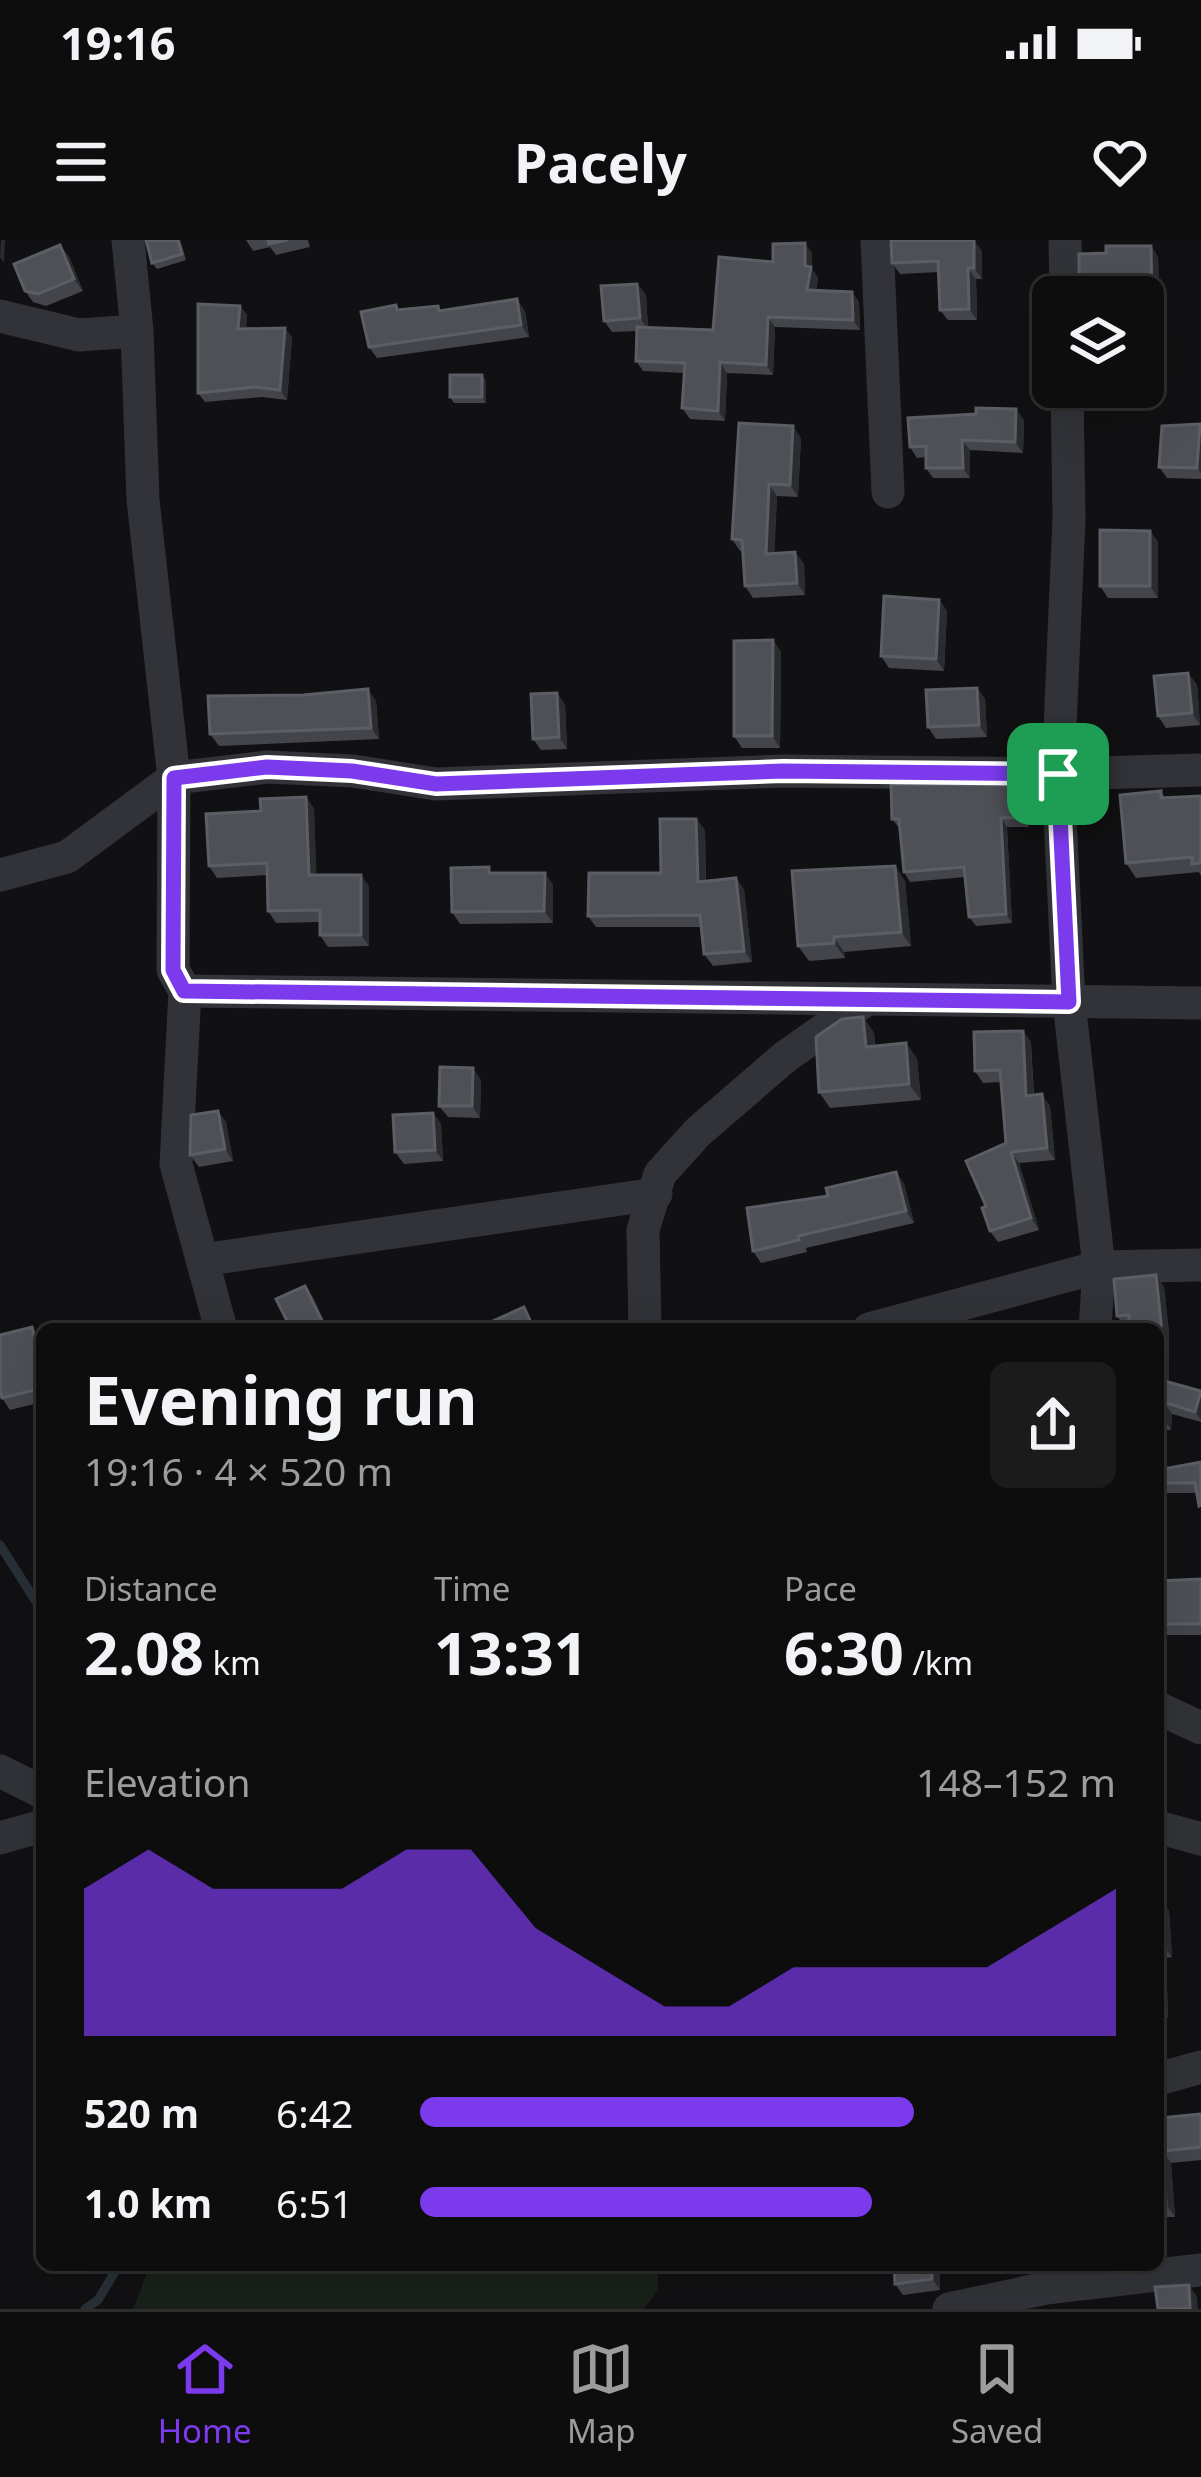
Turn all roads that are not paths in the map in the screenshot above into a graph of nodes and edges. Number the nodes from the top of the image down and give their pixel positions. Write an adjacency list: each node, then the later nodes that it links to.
1 (128, 240): 6 (street)
2 (877, 240): 8 (street)
3 (1065, 240): 4 (street)
4 (1066, 276)
5 (0, 316): 6 (street)
6 (137, 331): 11 (street)
7 (1067, 408): 10 (street)
8 (888, 492)
9 (1201, 770): 10 (street)
10 (1058, 774): 11 (street); 15 (street)
11 (174, 778): 12 (street); 13 (street)
12 (0, 875)
13 (184, 991): 14 (street); 18 (street)
14 (866, 1000): 15 (street); 17 (street)
15 (1069, 1002): 16 (street); 20 (street)
16 (1201, 1004)
17 (656, 1194): 18 (street); 22 (street)
18 (202, 1260): 21 (street)
19 (1201, 1265): 20 (street)
20 (1099, 1267): 23 (street); 24 (street)
21 (219, 1323)
22 (646, 1323)
23 (891, 1323)
24 (1095, 1323)
25 (1164, 1711): 26 (street)
26 (1201, 1728)
27 (0, 1771): 28 (street)
28 (36, 1789)
29 (36, 1828): 31 (street)
30 (1164, 1829): 32 (street)
31 (0, 1838)
32 (1201, 1839)
33 (1201, 2067): 34 (street)
34 (1164, 2077)
35 (1201, 2270): 36 (street)
36 (1047, 2287): 37 (street)
37 (949, 2309)

